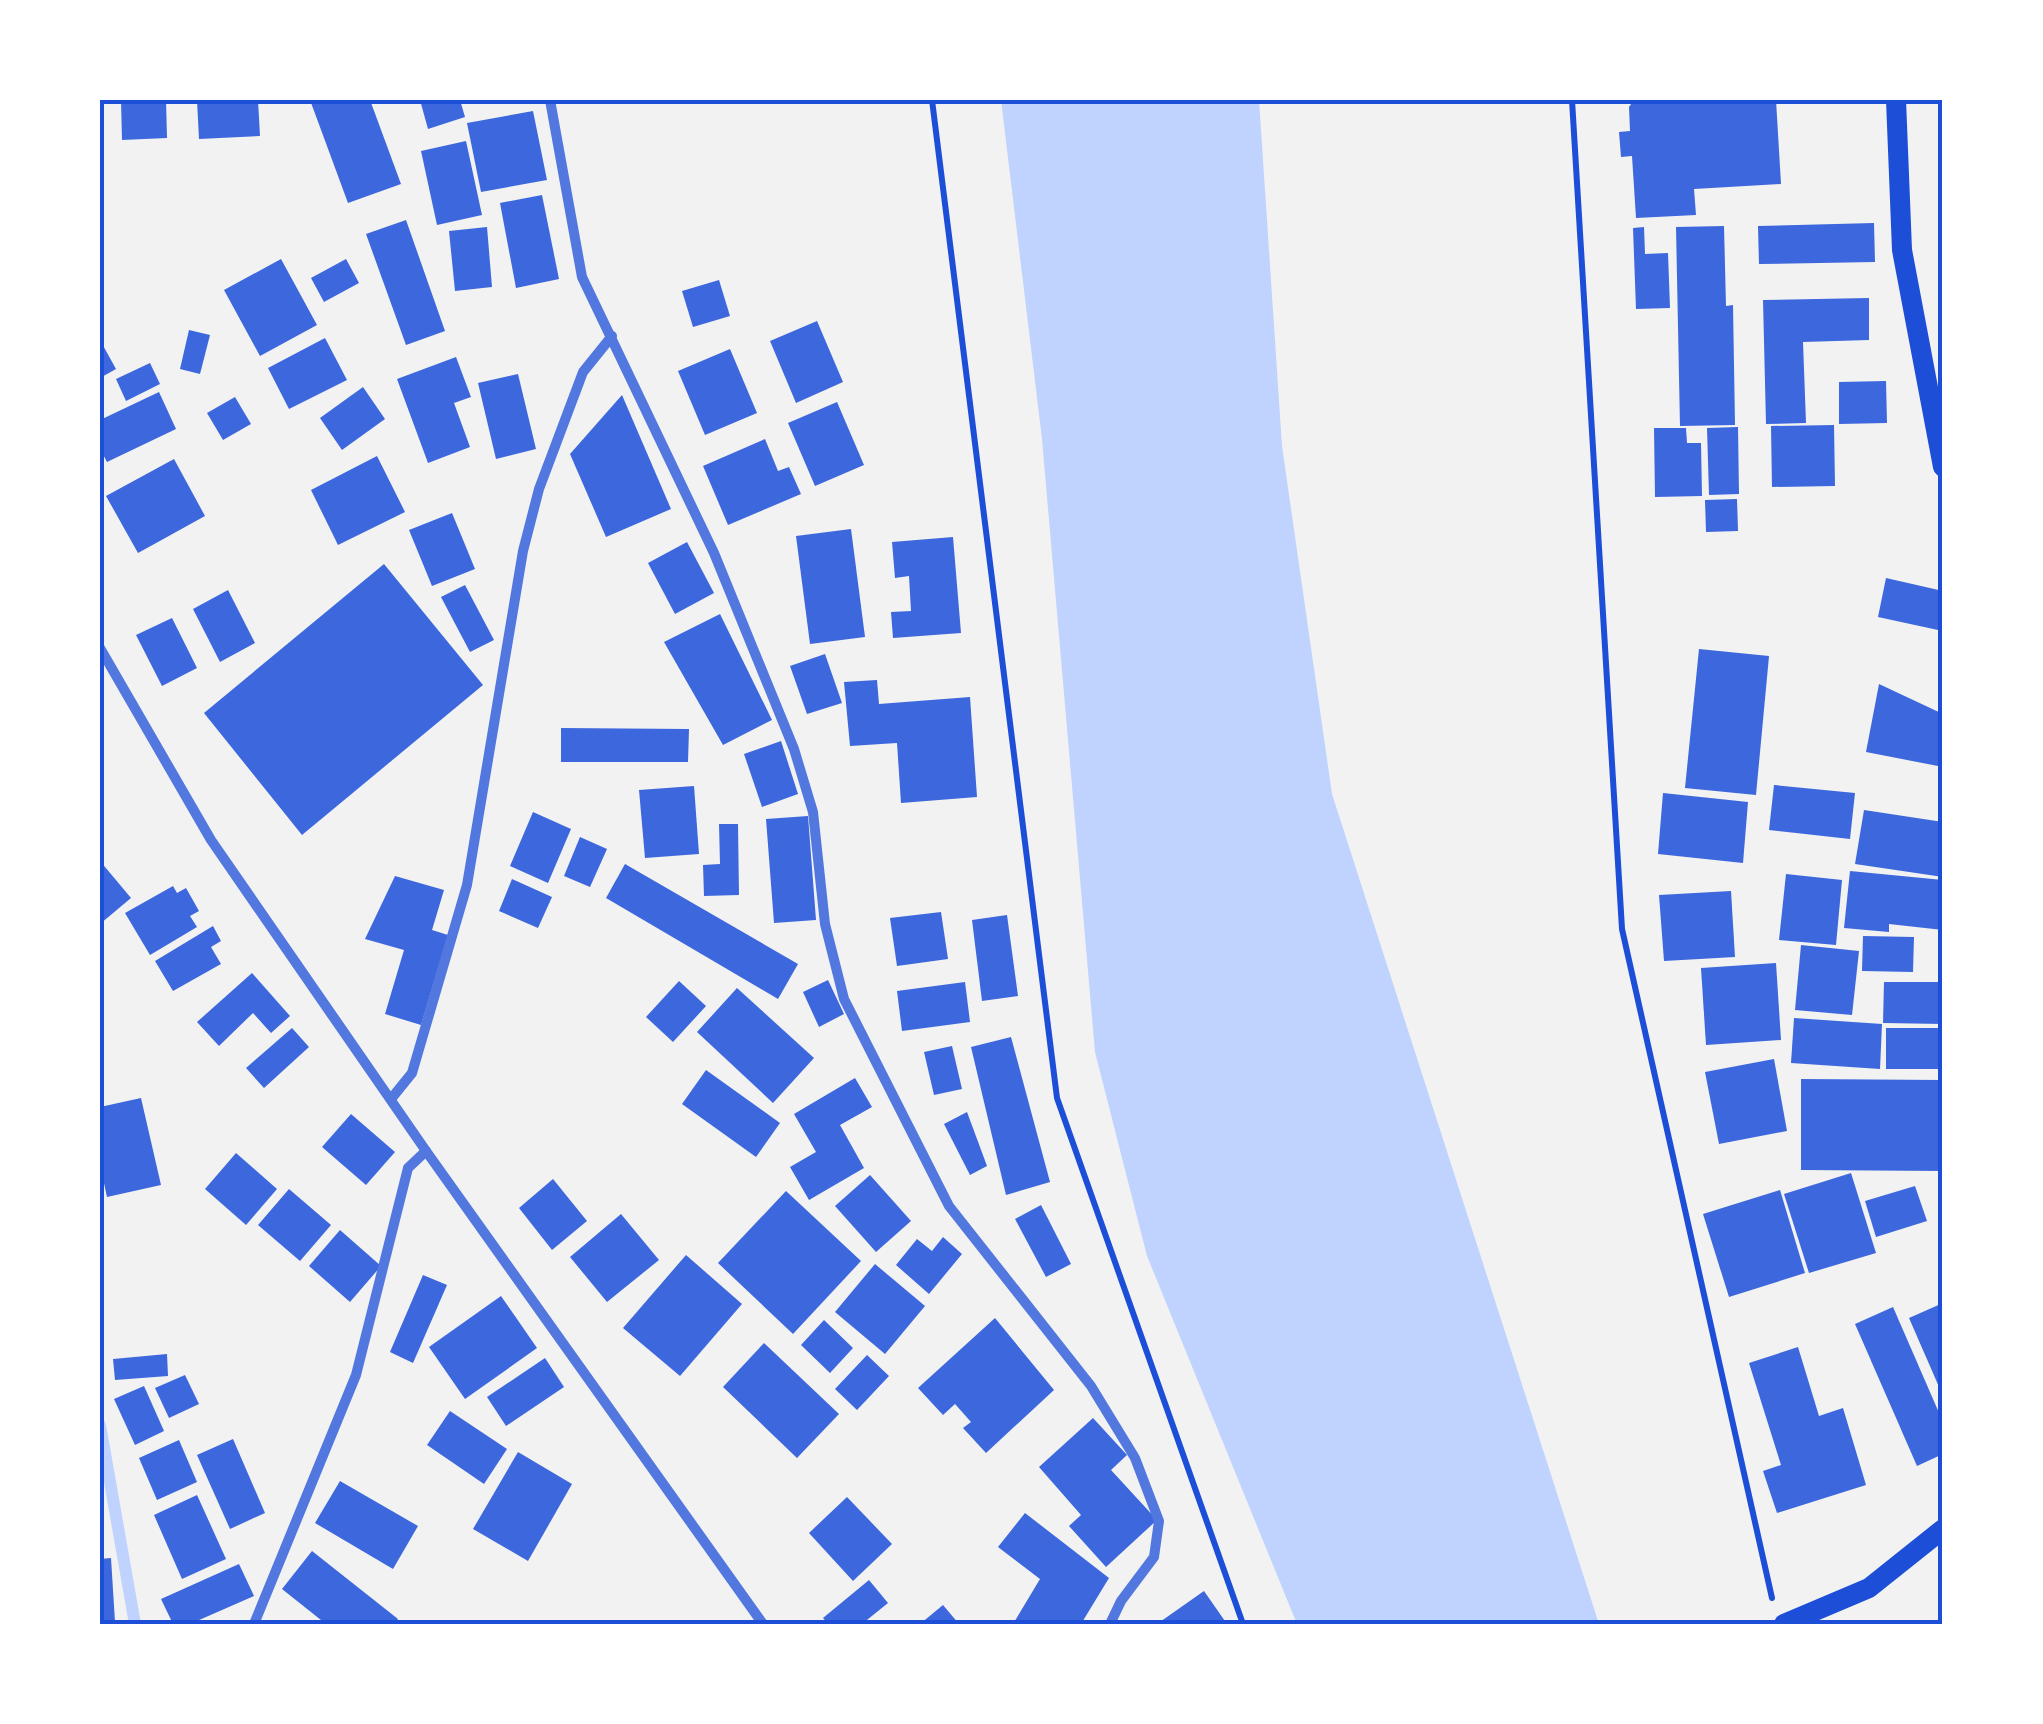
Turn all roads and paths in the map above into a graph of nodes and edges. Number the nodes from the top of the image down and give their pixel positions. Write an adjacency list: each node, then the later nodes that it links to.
1 (550, 100): 5 (street)
2 (932, 100): 15 (path)
3 (1572, 100): 11 (path)
4 (1896, 100): 6 (main road)
5 (612, 336): 8 (street); 14 (street)
6 (1943, 467)
7 (100, 648): 8 (street)
8 (390, 1099): 9 (street)
9 (426, 1150): 12 (street); 13 (street)
10 (1943, 1529): 11 (main road)
11 (1787, 1618)
12 (254, 1624)
13 (763, 1624)
14 (1110, 1624)
15 (1242, 1624)

